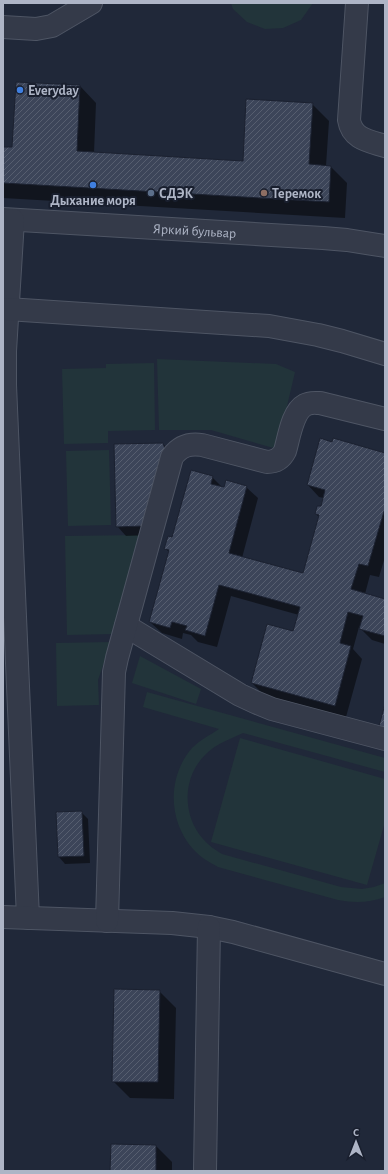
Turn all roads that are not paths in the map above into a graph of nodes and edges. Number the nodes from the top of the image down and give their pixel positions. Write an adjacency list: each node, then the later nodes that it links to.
1 (91, 3): 3 (street)
2 (357, 3): 4 (street)
3 (3, 27)
4 (385, 146)
5 (8, 219): 6 (street, Яркий бульвар); 7 (street)
6 (385, 246)
7 (8, 309): 8 (street); 13 (street)
8 (385, 354)
9 (385, 418): 10 (street)
10 (126, 626): 11 (street); 14 (street)
11 (385, 740)
12 (3, 917): 13 (street)
13 (28, 918): 14 (street)
14 (107, 921): 15 (street)
15 (209, 927): 16 (street); 17 (street)
16 (385, 974)
17 (205, 1171)

